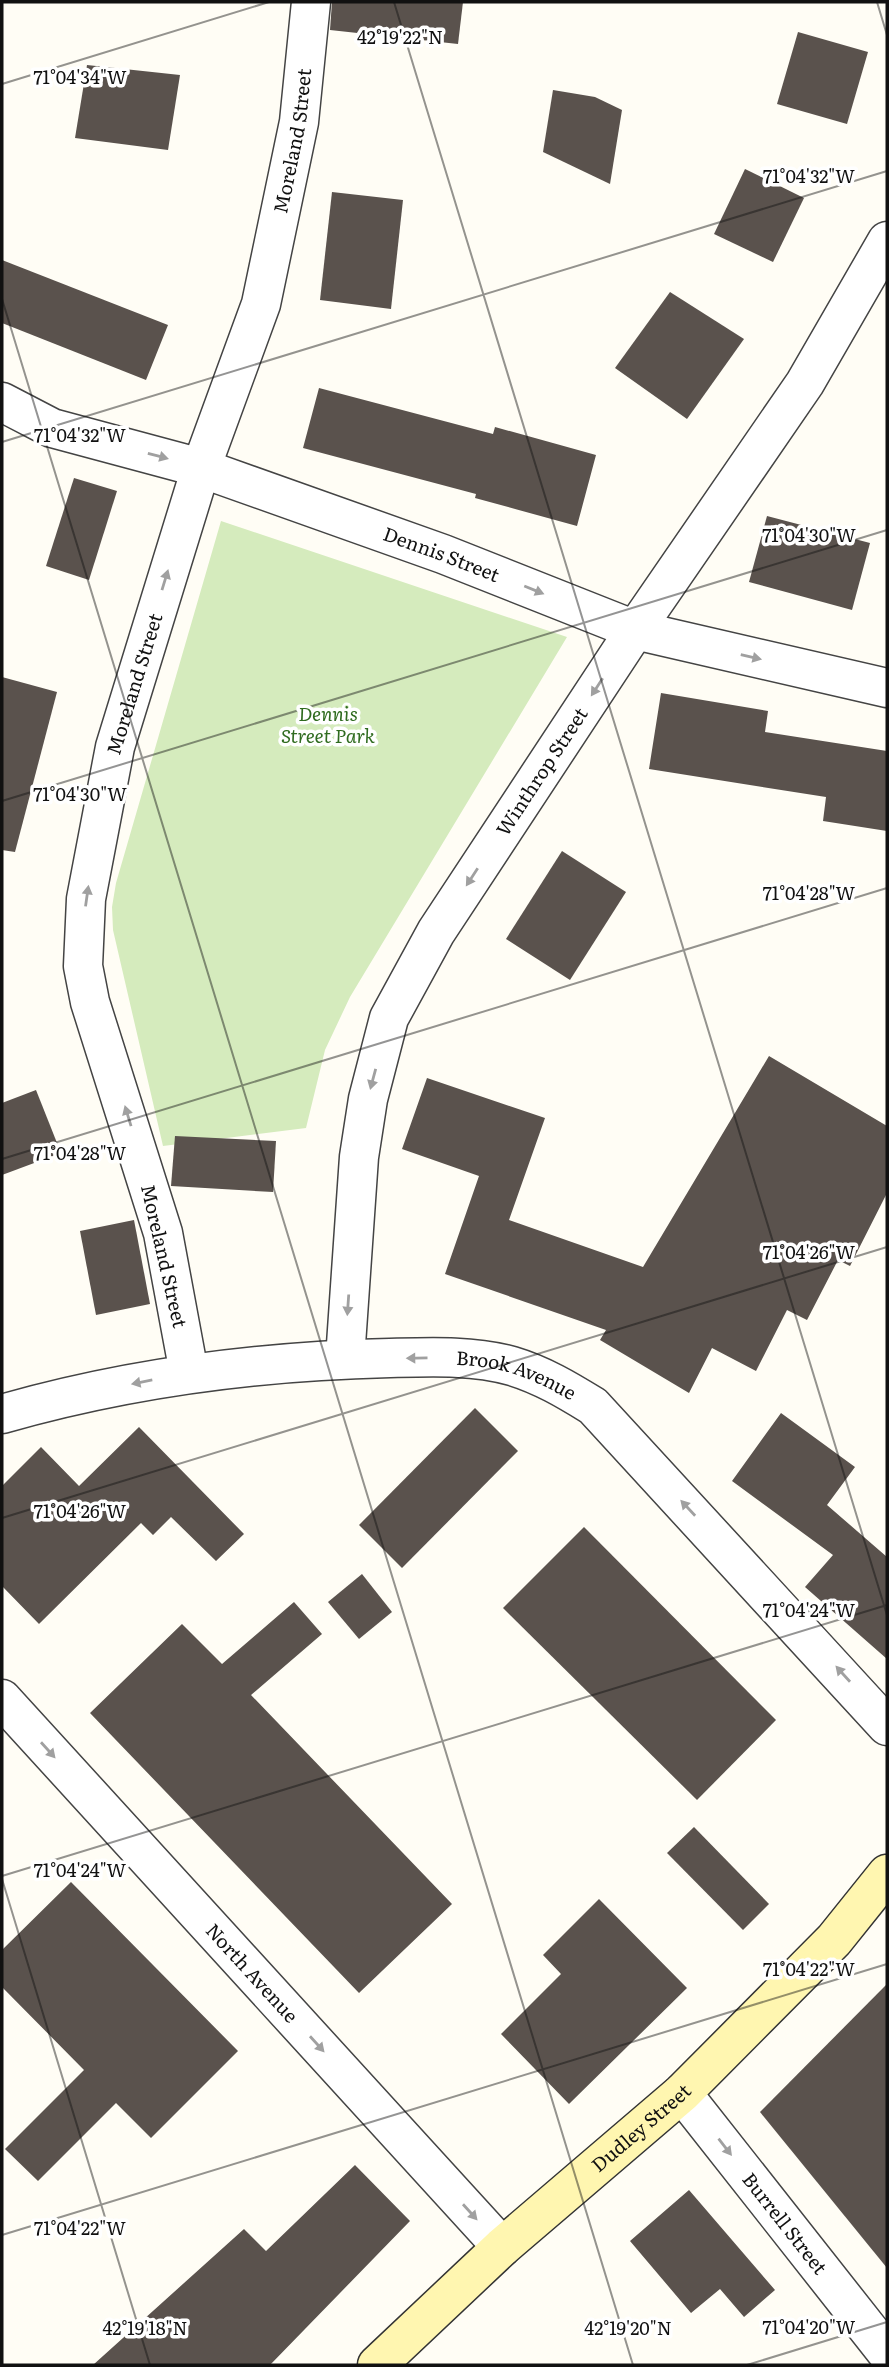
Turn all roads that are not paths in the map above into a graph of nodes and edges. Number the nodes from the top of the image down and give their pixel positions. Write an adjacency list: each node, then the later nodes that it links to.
1 (311, 2): 4 (street, Moreland Street)
2 (887, 240): 5 (street, Winthrop Street)
3 (2, 402): 4 (street, Dennis Street, one-way to 4)
4 (201, 468): 5 (street, Dennis Street, one-way to 5); 8 (street, Moreland Street, one-way to 4)
5 (635, 630): 6 (street, Dennis Street, one-way to 6); 7 (street, Winthrop Street, one-way to 7)
6 (887, 688)
7 (345, 1359): 8 (street, Brook Avenue); 11 (street, Brook Avenue, one-way to 7)
8 (189, 1373): 9 (street, Brook Avenue, one-way to 9)
9 (2, 1413)
10 (2, 1699): 14 (street, North Avenue, one-way to 14)
11 (887, 1726)
12 (887, 1874): 13 (main road, Dudley Street)
13 (682, 2094): 14 (main road, Dudley Street); 15 (street, Burrell Street, one-way to 15)
14 (502, 2247): 16 (main road, Dudley Street)
15 (887, 2353)
16 (377, 2365)

